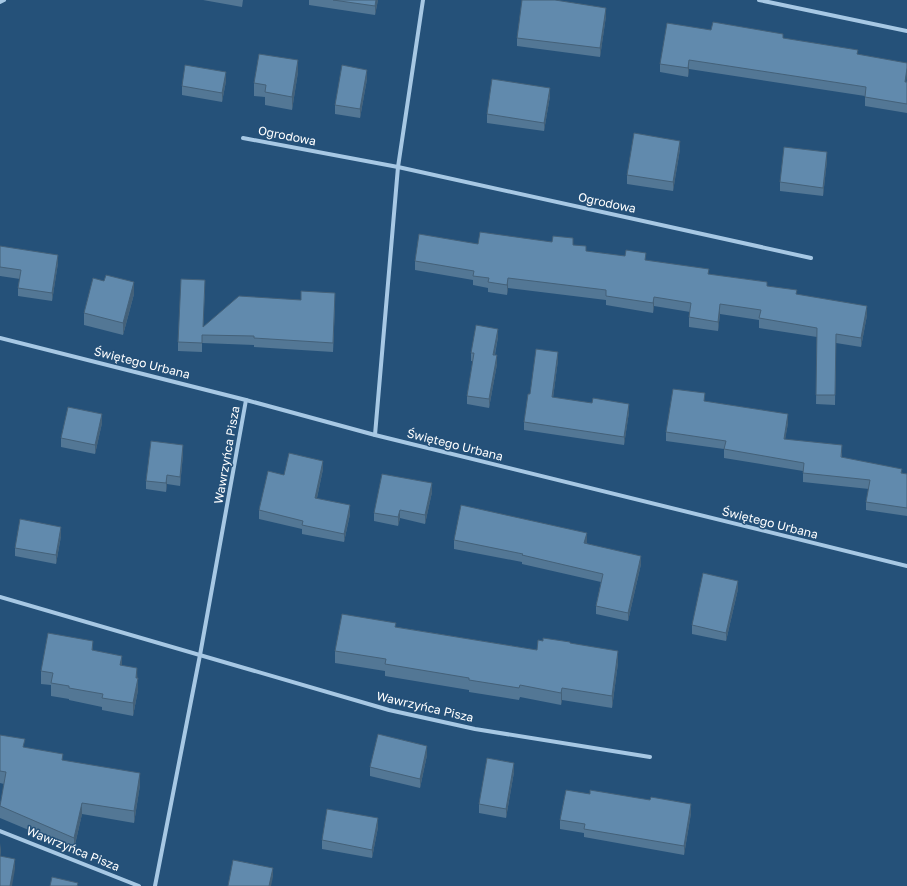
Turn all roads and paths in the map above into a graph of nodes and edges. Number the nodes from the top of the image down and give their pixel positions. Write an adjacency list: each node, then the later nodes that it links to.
1 (4, 0): 4 (street)
2 (423, 0): 7 (street)
3 (759, 0): 5 (street)
4 (0, 2)
5 (907, 31)
6 (243, 138): 7 (street, Ogrodowa)
7 (398, 167): 8 (street, Ogrodowa); 11 (street)
8 (811, 258)
9 (0, 338): 10 (street, Świętego Urbana)
10 (246, 400): 11 (street, Świętego Urbana); 14 (street, Wawrzyńca Pisza)
11 (375, 435): 12 (street, Świętego Urbana)
12 (907, 566)
13 (0, 597): 14 (street, Wawrzyńca Pisza)
14 (200, 655): 15 (street, Wawrzyńca Pisza); 18 (street, Wawrzyńca Pisza)
15 (650, 757)
16 (0, 831): 17 (street, Wawrzyńca Pisza)
17 (139, 886)
18 (155, 886)

